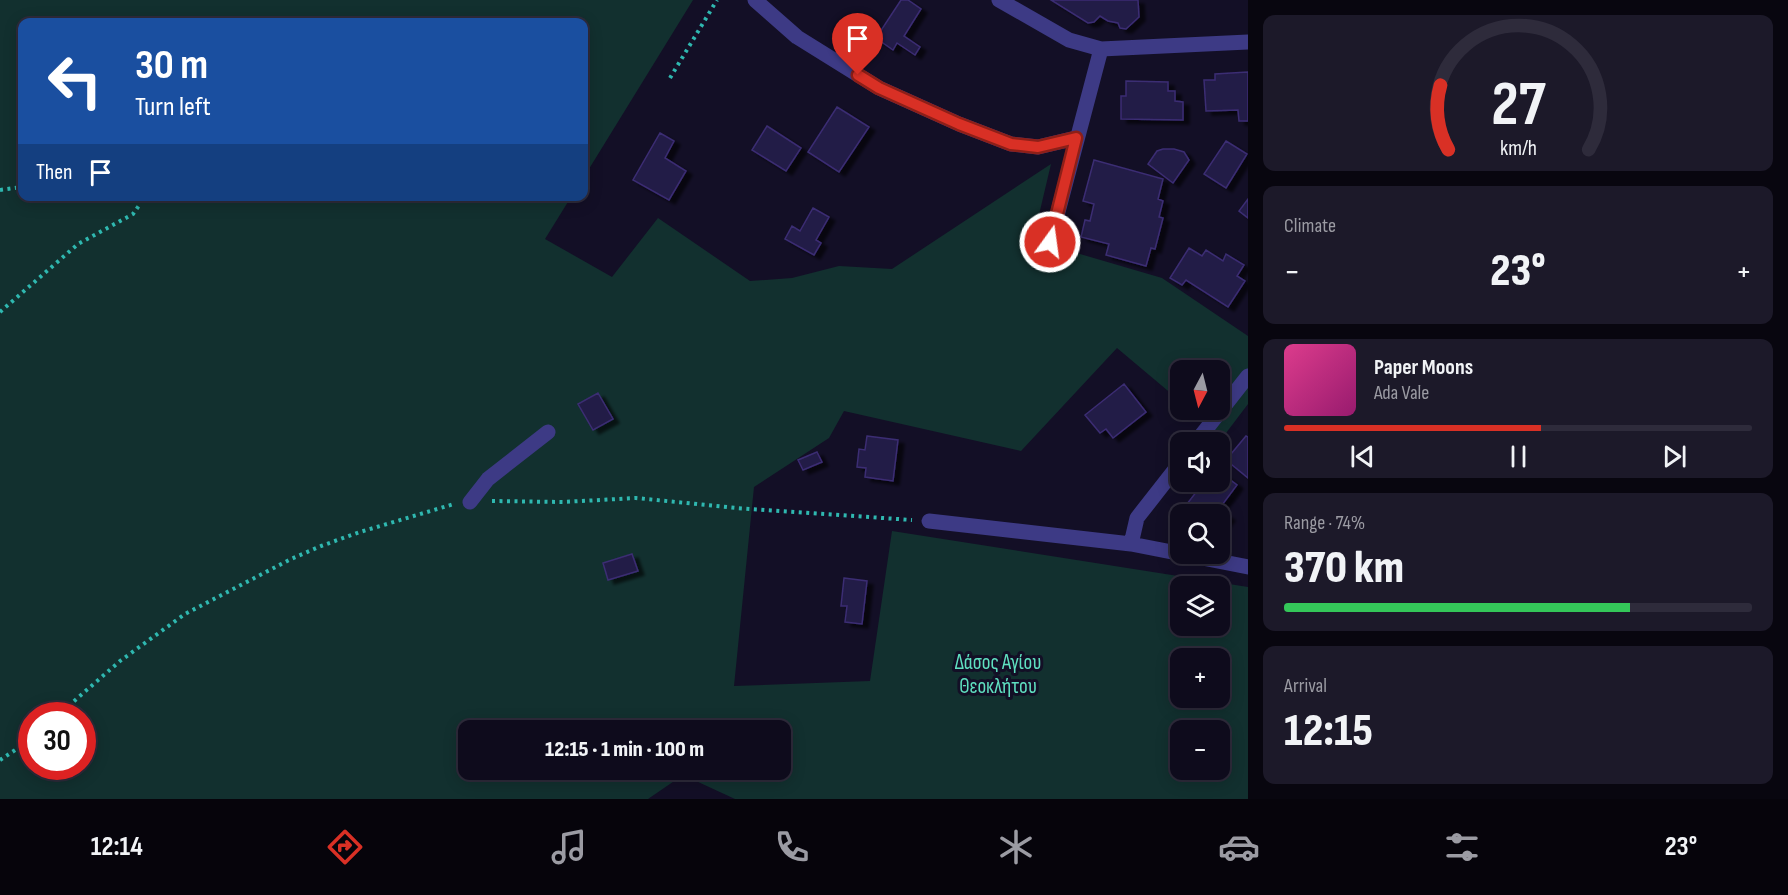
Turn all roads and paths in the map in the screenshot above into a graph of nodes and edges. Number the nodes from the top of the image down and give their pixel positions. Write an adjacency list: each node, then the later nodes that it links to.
1 (717, 0): 6 (path)
2 (755, 0): 7 (street)
3 (999, 0): 5 (street)
4 (1248, 42): 5 (street)
5 (1101, 49): 7 (street)
6 (670, 78)
7 (1076, 138): 11 (street)
8 (18, 188): 9 (path)
9 (0, 190)
10 (140, 201): 12 (path)
11 (1050, 242)
12 (0, 312)
13 (1248, 376): 15 (street)
14 (548, 432): 17 (street)
15 (1204, 432)
16 (1170, 476): 19 (street)
17 (470, 502): 18 (path); 21 (path)
18 (929, 521): 19 (street)
19 (1131, 544): 20 (street)
20 (1248, 567)
21 (73, 702)
22 (18, 748): 23 (path)
23 (0, 760)

